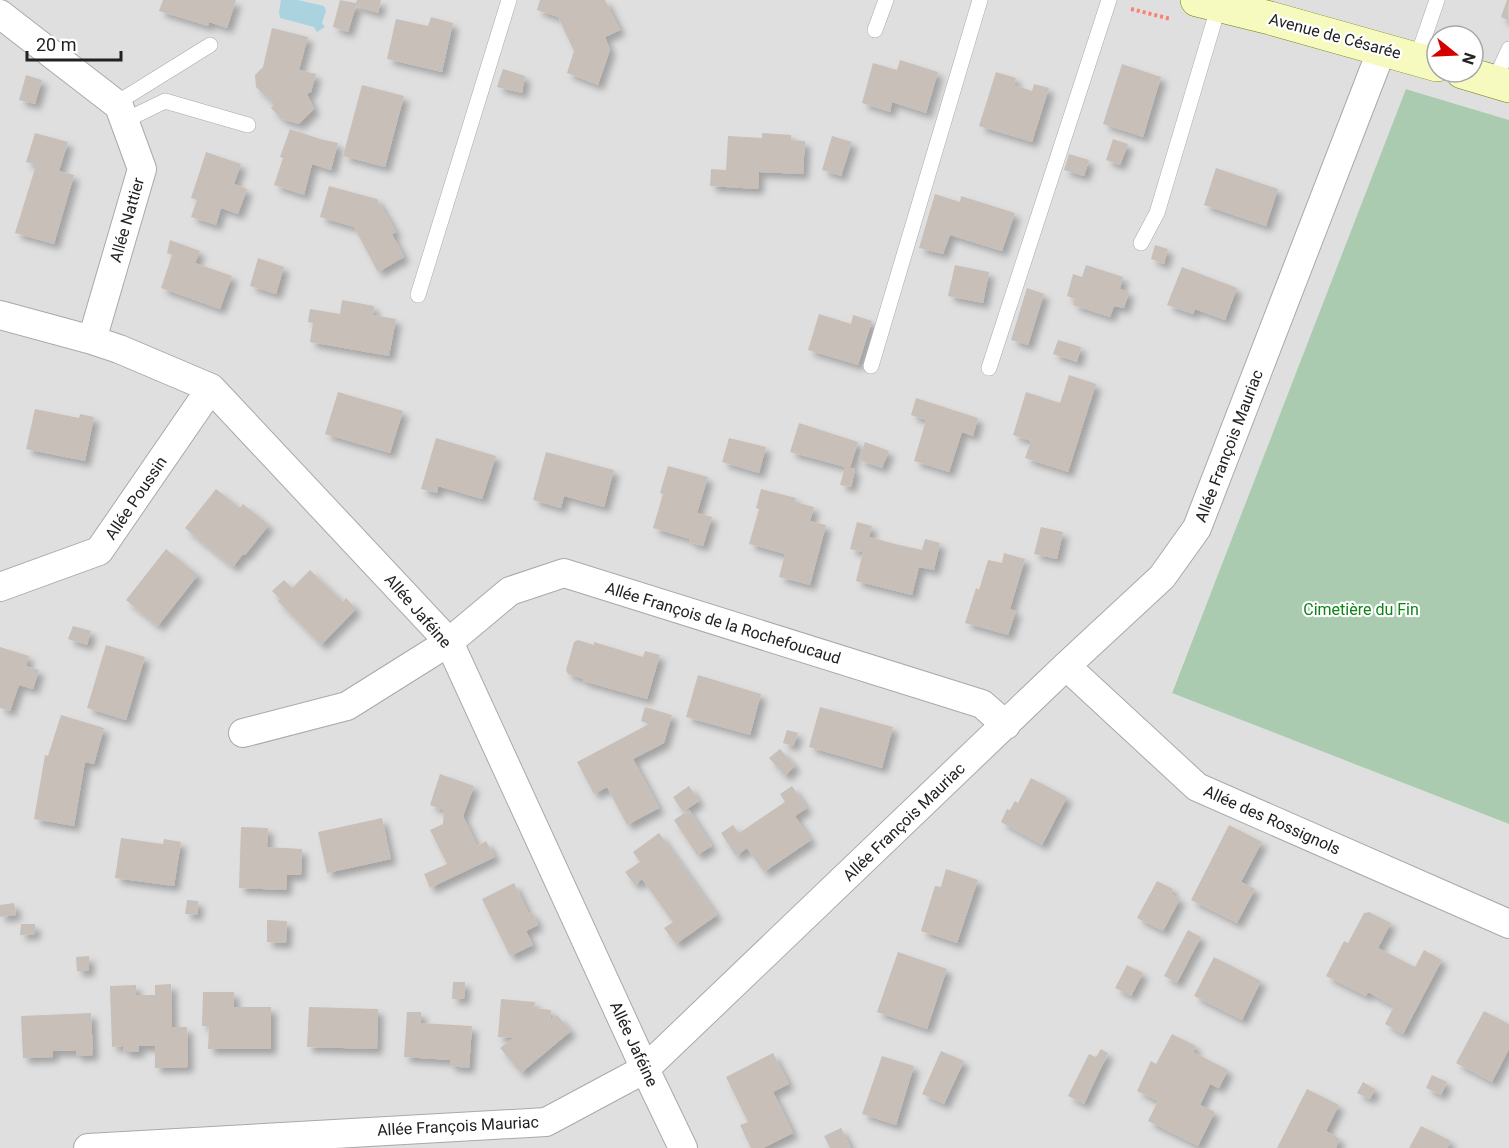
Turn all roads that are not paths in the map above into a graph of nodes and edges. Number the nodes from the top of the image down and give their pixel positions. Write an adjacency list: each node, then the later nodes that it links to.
1 (509, 0): 19 (lane)
2 (886, 0): 9 (lane)
3 (980, 0): 22 (lane)
4 (1108, 0): 23 (lane)
5 (1437, 0): 8 (lane)
6 (1208, 2): 11 (street, Avenue de Césarée); 18 (lane)
7 (0, 14): 16 (street)
8 (1433, 24)
9 (875, 30)
10 (210, 45): 16 (lane)
11 (1382, 49): 13 (street, Avenue de Césarée); 27 (street, Allée François Mauriac)
12 (1509, 50): 15 (lane)
13 (1425, 61)
14 (1485, 79): 15 (street)
15 (1502, 84)
16 (119, 112): 17 (lane); 21 (street, Allée Nattier)
17 (248, 125)
18 (1141, 243)
19 (418, 295)
20 (0, 315): 21 (street, Allée Jaféine)
21 (92, 340): 24 (street, Allée Jaféine)
22 (871, 366)
23 (989, 368)
24 (211, 388): 25 (street, Allée Poussin); 26 (street, Allée Jaféine)
25 (0, 587)
26 (449, 642): 28 (street, Allée François de la Rochefoucaud); 29 (street, Allée François de la Rochefoucaud); 31 (street, Allée Jaféine)
27 (1066, 666): 28 (street, Allée François Mauriac); 30 (street, Allée des Rossignols)
28 (1006, 725): 31 (street, Allée François Mauriac)
29 (243, 733)
30 (1509, 924)
31 (645, 1069): 32 (street, Allée François Mauriac); 33 (street, Allée Jaféine)
32 (88, 1148)
33 (683, 1148)

